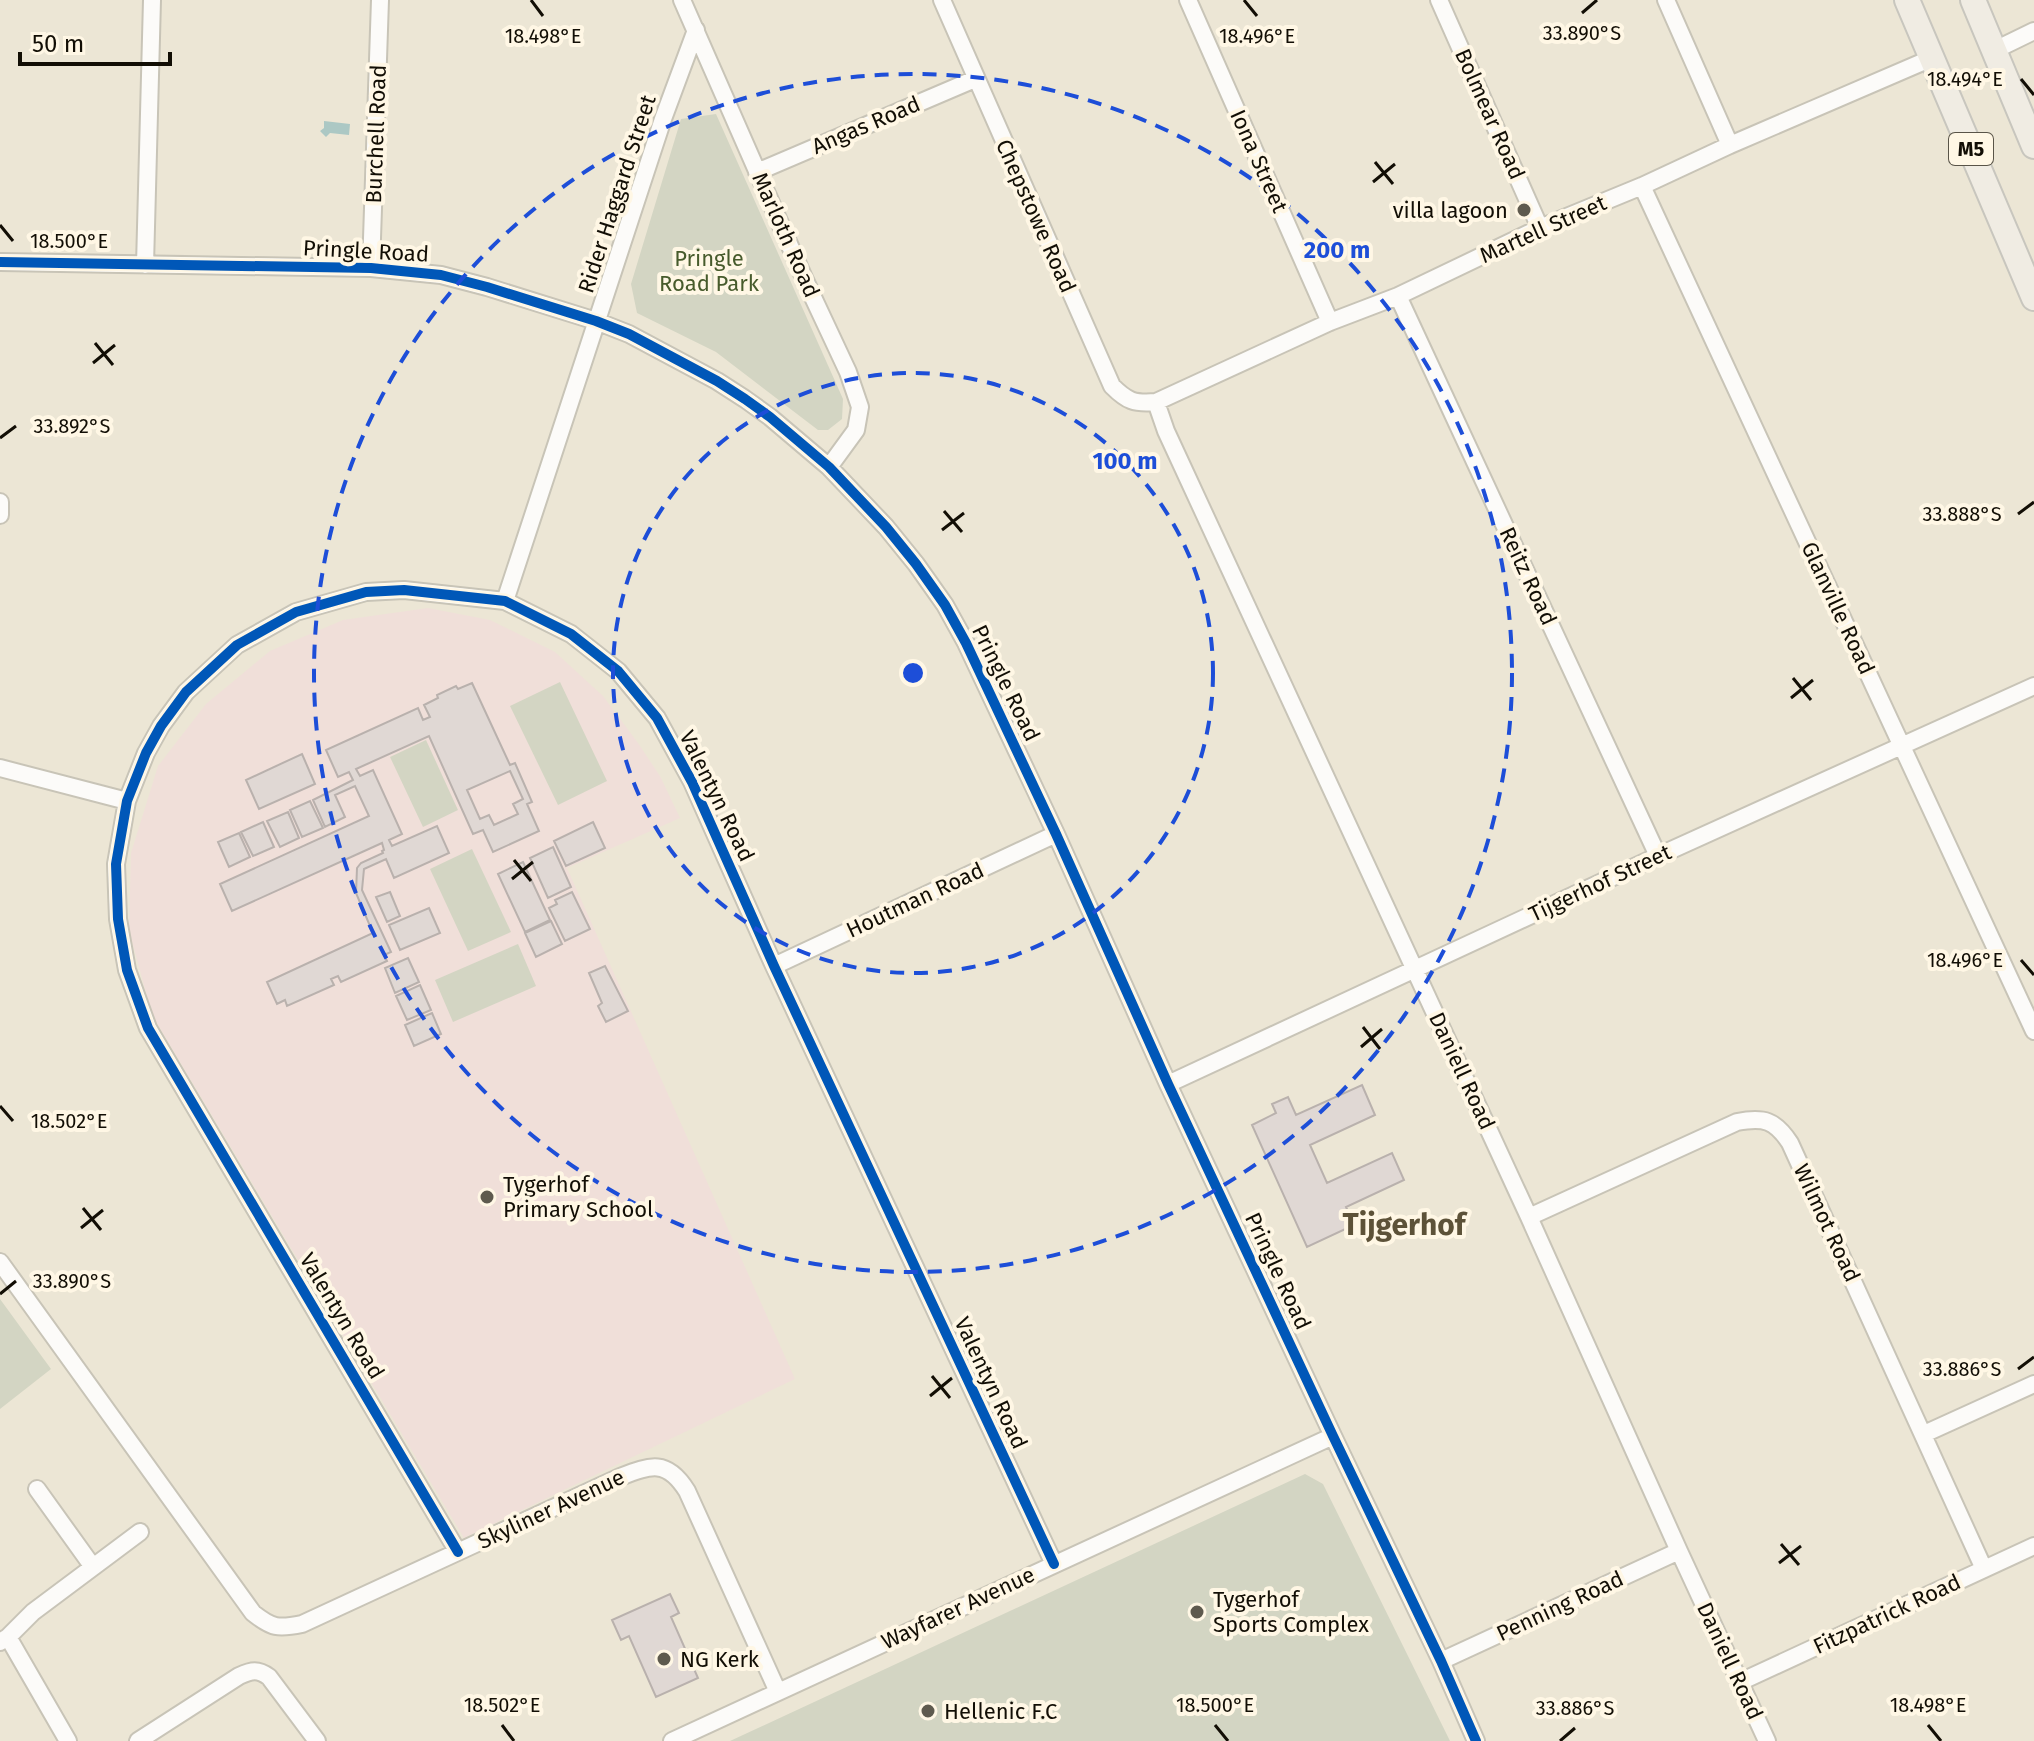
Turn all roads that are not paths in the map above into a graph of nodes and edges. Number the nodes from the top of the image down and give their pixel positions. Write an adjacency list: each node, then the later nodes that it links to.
1 (152, 0): 21 (street)
2 (380, 0): 22 (street, Burchell Road)
3 (682, 0): 10 (street, Marloth Road)
4 (942, 0): 14 (street, Chepstowe Road)
5 (1188, 0): 26 (street, Iona Street)
6 (1439, 0): 19 (street, Bolmear Road)
7 (1666, 0): 15 (street)
8 (1907, 0): 13 (main road, M5)
9 (1973, 0): 12 (main road)
10 (696, 30): 17 (street, Marloth Road); 25 (street, Rider Haggard Street)
11 (2034, 31): 12 (street)
12 (1995, 50): 16 (main road)
13 (1932, 58): 15 (street, Martell Street); 23 (main road, M5)
14 (975, 79): 17 (street, Angas Road); 27 (street, Chepstowe Road)
15 (1730, 145): 18 (street, Martell Street)
16 (2034, 146)
17 (757, 172): 28 (street, Marloth Road)
18 (1642, 186): 19 (street, Martell Street); 33 (street, Glanville Road)
19 (1540, 228): 24 (street, Martell Street)
20 (0, 262): 21 (street, Pringle Road)
21 (145, 265): 22 (street, Pringle Road)
22 (371, 268): 25 (street, Pringle Road)
23 (2032, 290)
24 (1398, 296): 26 (street, Martell Street); 37 (street, Reitz Road)
25 (596, 321): 28 (street, Pringle Road); 31 (street, Rider Haggard Street)
26 (1330, 322): 27 (street, Martell Street)
27 (1156, 402): 39 (street, Daniell Road)
28 (829, 467): 36 (street, Pringle Road)
29 (0, 502): 30 (street)
30 (0, 515)
31 (505, 601): 35 (street, Valentyn Road); 38 (street, Valentyn Road)
32 (2034, 686): 33 (street, Tijgerhof Street)
33 (1902, 745): 37 (street, Tijgerhof Street); 40 (street, Glanville Road)
34 (0, 768): 35 (street)
35 (127, 801): 51 (street, Valentyn Road)
36 (1056, 834): 38 (street, Houtman Road); 41 (street, Pringle Road)
37 (1658, 856): 39 (street, Tijgerhof Street)
38 (774, 966): 52 (street, Valentyn Road)
39 (1414, 969): 41 (street, Tijgerhof Street); 42 (street, Daniell Road)
40 (2034, 1031)
41 (1168, 1084): 46 (street, Pringle Road)
42 (1529, 1217): 45 (street, Wilmot Road); 50 (street, Daniell Road)
43 (0, 1262): 51 (street, Skyliner Avenue)
44 (2034, 1384): 45 (street)
45 (1924, 1434): 54 (street, Wilmot Road)
46 (1333, 1436): 52 (street, Wayfarer Avenue); 56 (street, Pringle Road)
47 (37, 1489): 53 (street)
48 (140, 1532): 53 (street)
49 (2034, 1546): 54 (street, Fitzpatrick Road)
50 (1679, 1551): 56 (street, Penning Road); 57 (street, Daniell Road)
51 (458, 1552): 58 (street, Skyliner Avenue)
52 (1054, 1564): 58 (street, Wayfarer Avenue)
53 (93, 1567): 55 (street)
54 (1984, 1569): 57 (street, Fitzpatrick Road)
55 (4, 1640): 59 (street)
56 (1441, 1661): 63 (street, Pringle Road)
57 (1740, 1682): 64 (street, Daniell Road)
58 (778, 1692): 62 (street, Wayfarer Avenue)
59 (68, 1741)
60 (138, 1741): 61 (street)
61 (317, 1741)
62 (672, 1741)
63 (1476, 1741)
64 (1767, 1741)

